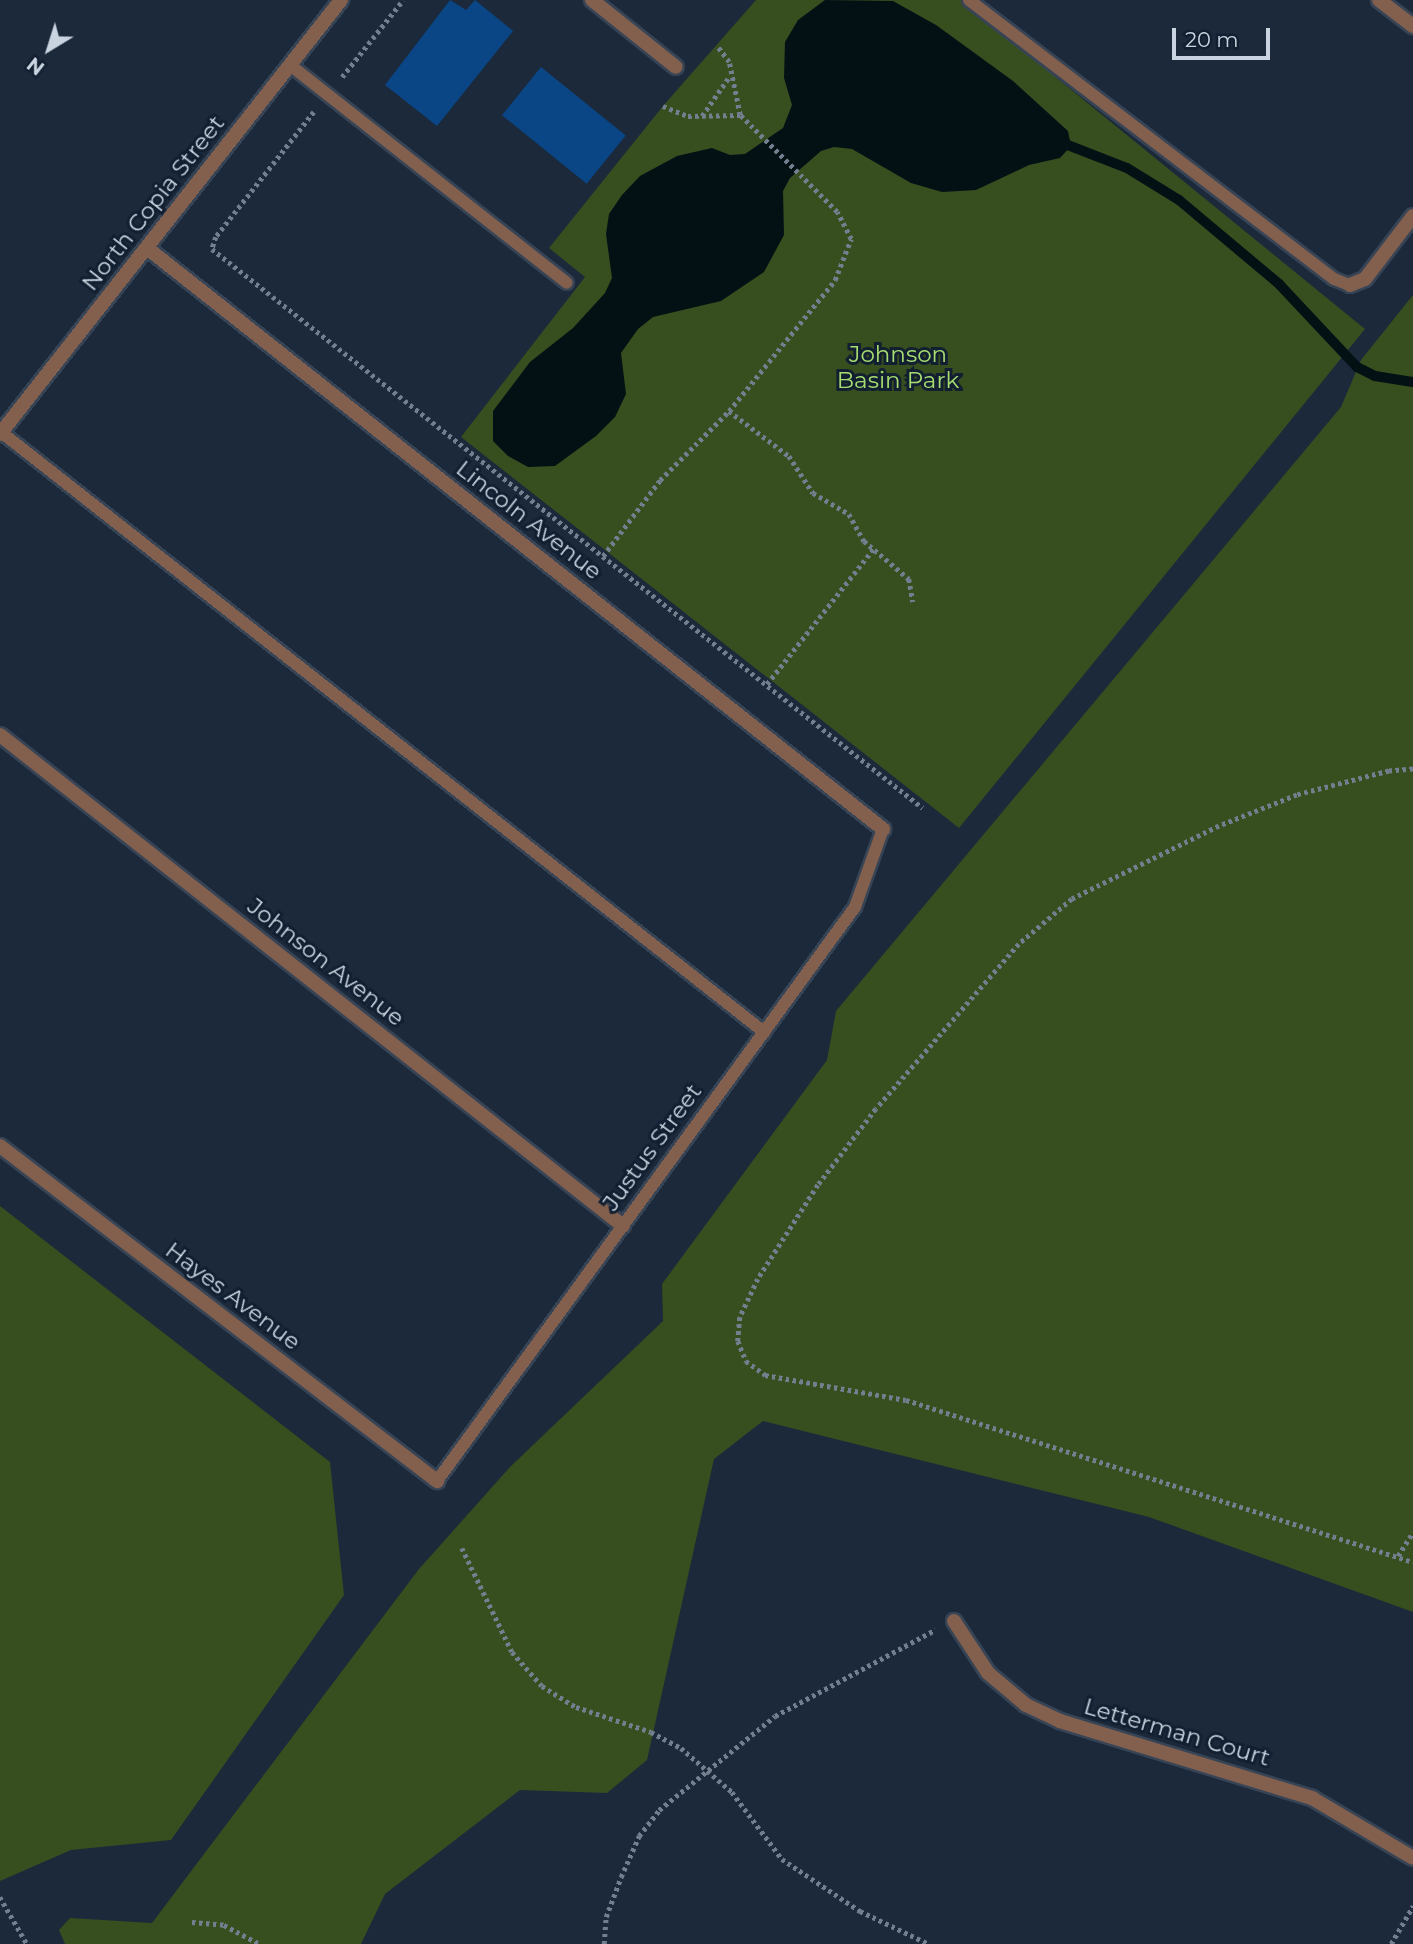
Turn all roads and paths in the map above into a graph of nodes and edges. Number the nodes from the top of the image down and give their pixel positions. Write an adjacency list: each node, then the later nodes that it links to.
1 (341, 0): 8 (street, North Copia Street)
2 (403, 0): 11 (path)
3 (592, 0): 9 (street)
4 (969, 0): 18 (lane)
5 (1379, 0): 6 (street)
6 (1413, 26)
7 (717, 46): 10 (path)
8 (290, 65): 11 (lane); 16 (street, North Copia Street)
9 (676, 67)
10 (729, 76): 13 (path); 14 (path)
11 (328, 95): 17 (lane); 22 (path)
12 (663, 106): 14 (path)
13 (740, 115): 14 (path); 19 (path)
14 (702, 116)
15 (1413, 216): 18 (street)
16 (147, 247): 20 (street, North Copia Street); 28 (street, Lincoln Avenue)
17 (566, 282)
18 (1350, 285)
19 (729, 411): 21 (path); 22 (path)
20 (1, 433): 29 (lane)
21 (874, 548): 23 (path); 24 (path)
22 (603, 556): 24 (path)
23 (914, 602)
24 (767, 684): 27 (path)
25 (0, 735): 31 (street, Johnson Avenue)
26 (1413, 769): 35 (path)
27 (923, 808)
28 (883, 829): 29 (lane, Justus Street)
29 (764, 1032): 31 (lane, Justus Street)
30 (0, 1146): 32 (street, Hayes Avenue)
31 (623, 1226): 32 (lane, Justus Street)
32 (437, 1481)
33 (1413, 1532): 35 (path)
34 (462, 1548): 38 (path)
35 (1398, 1556): 36 (path)
36 (1413, 1562)
37 (954, 1621): 38 (path); 39 (street, Letterman Court)
38 (709, 1772): 45 (path); 46 (path)
39 (1413, 1858)
40 (0, 1897): 43 (path)
41 (1413, 1906): 47 (path)
42 (192, 1922): 44 (path)
43 (27, 1944)
44 (259, 1944)
45 (604, 1944)
46 (929, 1944)
47 (1391, 1944)

